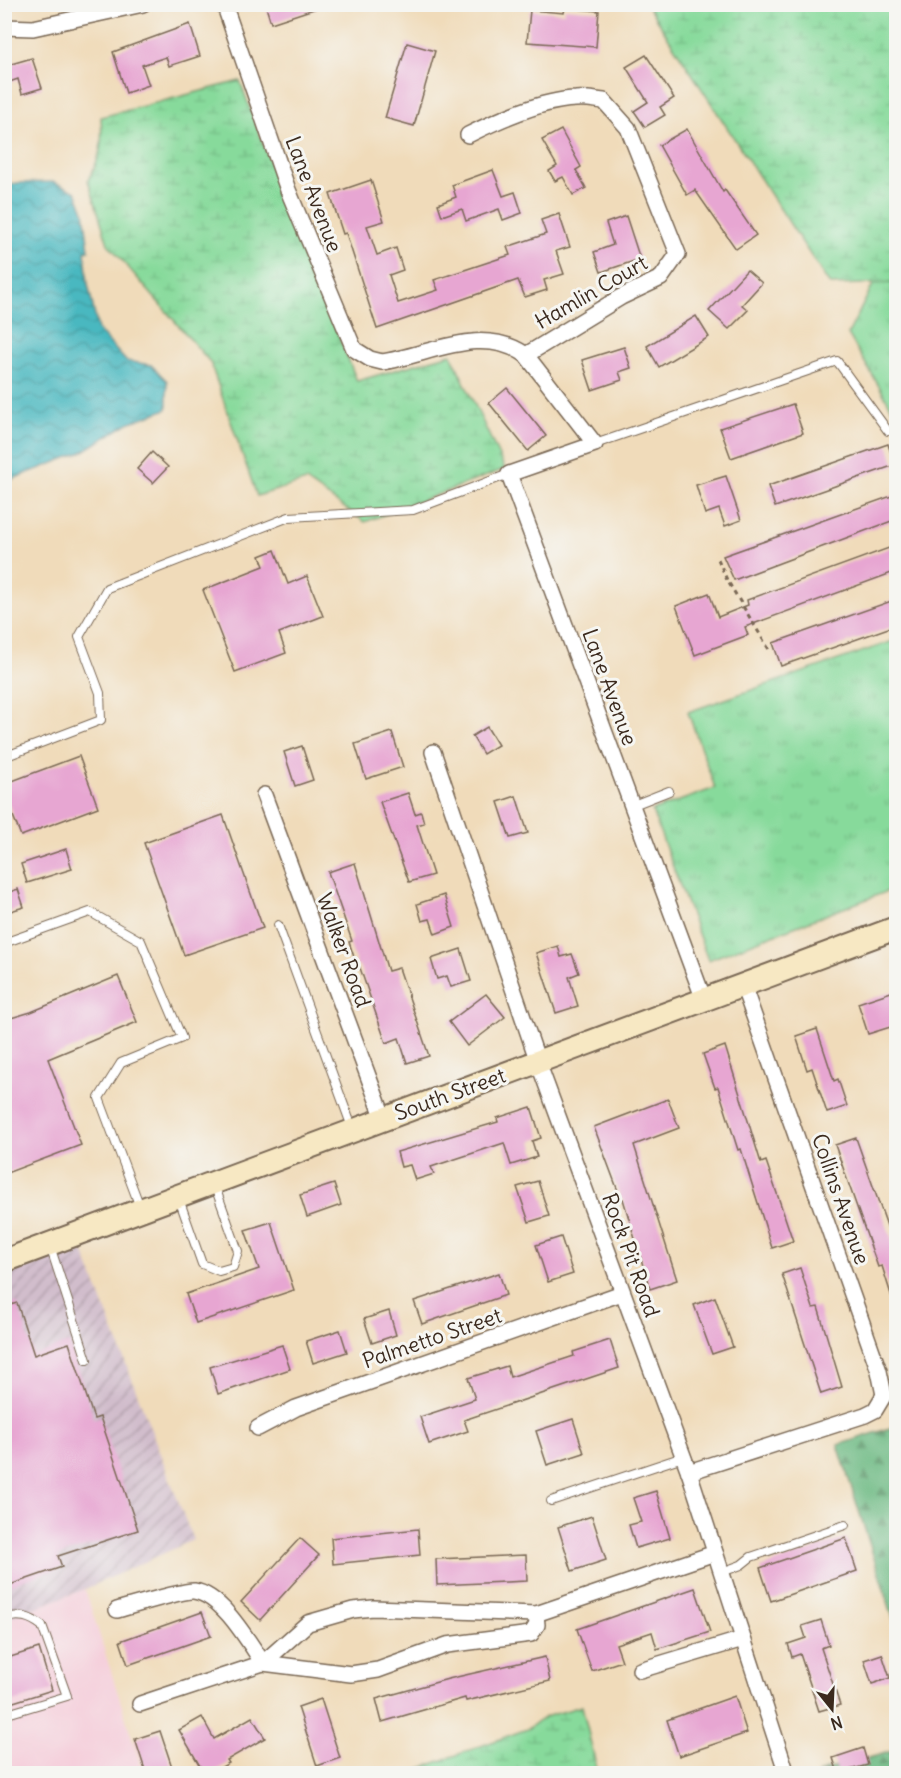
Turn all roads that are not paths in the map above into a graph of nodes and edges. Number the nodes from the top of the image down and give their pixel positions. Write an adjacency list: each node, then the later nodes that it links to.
1 (143, 4): 3 (street)
2 (224, 4): 5 (street, Lane Avenue)
3 (4, 27)
4 (468, 135): 5 (street, Hamlin Court)
5 (526, 355): 7 (street)
6 (888, 431): 7 (lane)
7 (595, 444): 8 (street)
8 (509, 474): 10 (lane); 13 (street, Lane Avenue)
9 (434, 752): 19 (street, Rock Pit Road)
10 (4, 757)
11 (669, 791): 13 (lane)
12 (264, 795): 20 (street, Walker Road)
13 (631, 806): 18 (street, Lane Avenue)
14 (278, 926): 21 (lane)
15 (894, 934): 17 (main road, South Street)
16 (4, 943): 24 (lane)
17 (743, 985): 18 (main road, South Street); 31 (street, Collins Avenue)
18 (704, 1000): 19 (main road, South Street)
19 (538, 1062): 20 (main road, South Street); 27 (street, Rock Pit Road)
20 (384, 1119): 21 (main road, South Street)
21 (353, 1131): 22 (main road, South Street)
22 (214, 1183): 23 (main road, South Street); 23 (lane)
23 (178, 1197): 24 (main road, South Street)
24 (141, 1210): 25 (main road, South Street)
25 (49, 1244): 26 (main road, South Street); 28 (lane)
26 (4, 1261)
27 (622, 1293): 29 (street, Palmetto Street); 30 (street, Rock Pit Road)
28 (87, 1360)
29 (258, 1428)
30 (683, 1457): 31 (street, Rock Pit Road); 32 (lane)
31 (689, 1472): 34 (street, Rock Pit Road)
32 (551, 1501)
33 (845, 1525): 35 (lane)
34 (715, 1553): 35 (street, Rock Pit Road); 37 (street)
35 (722, 1572): 39 (street, Rock Pit Road)
36 (117, 1610): 40 (street)
37 (536, 1614): 40 (street); 40 (street)
38 (4, 1619): 43 (lane)
39 (743, 1639): 41 (street); 44 (street, Rock Pit Road)
40 (263, 1663): 42 (street)
41 (640, 1670)
42 (140, 1704)
43 (4, 1715)
44 (787, 1773)

